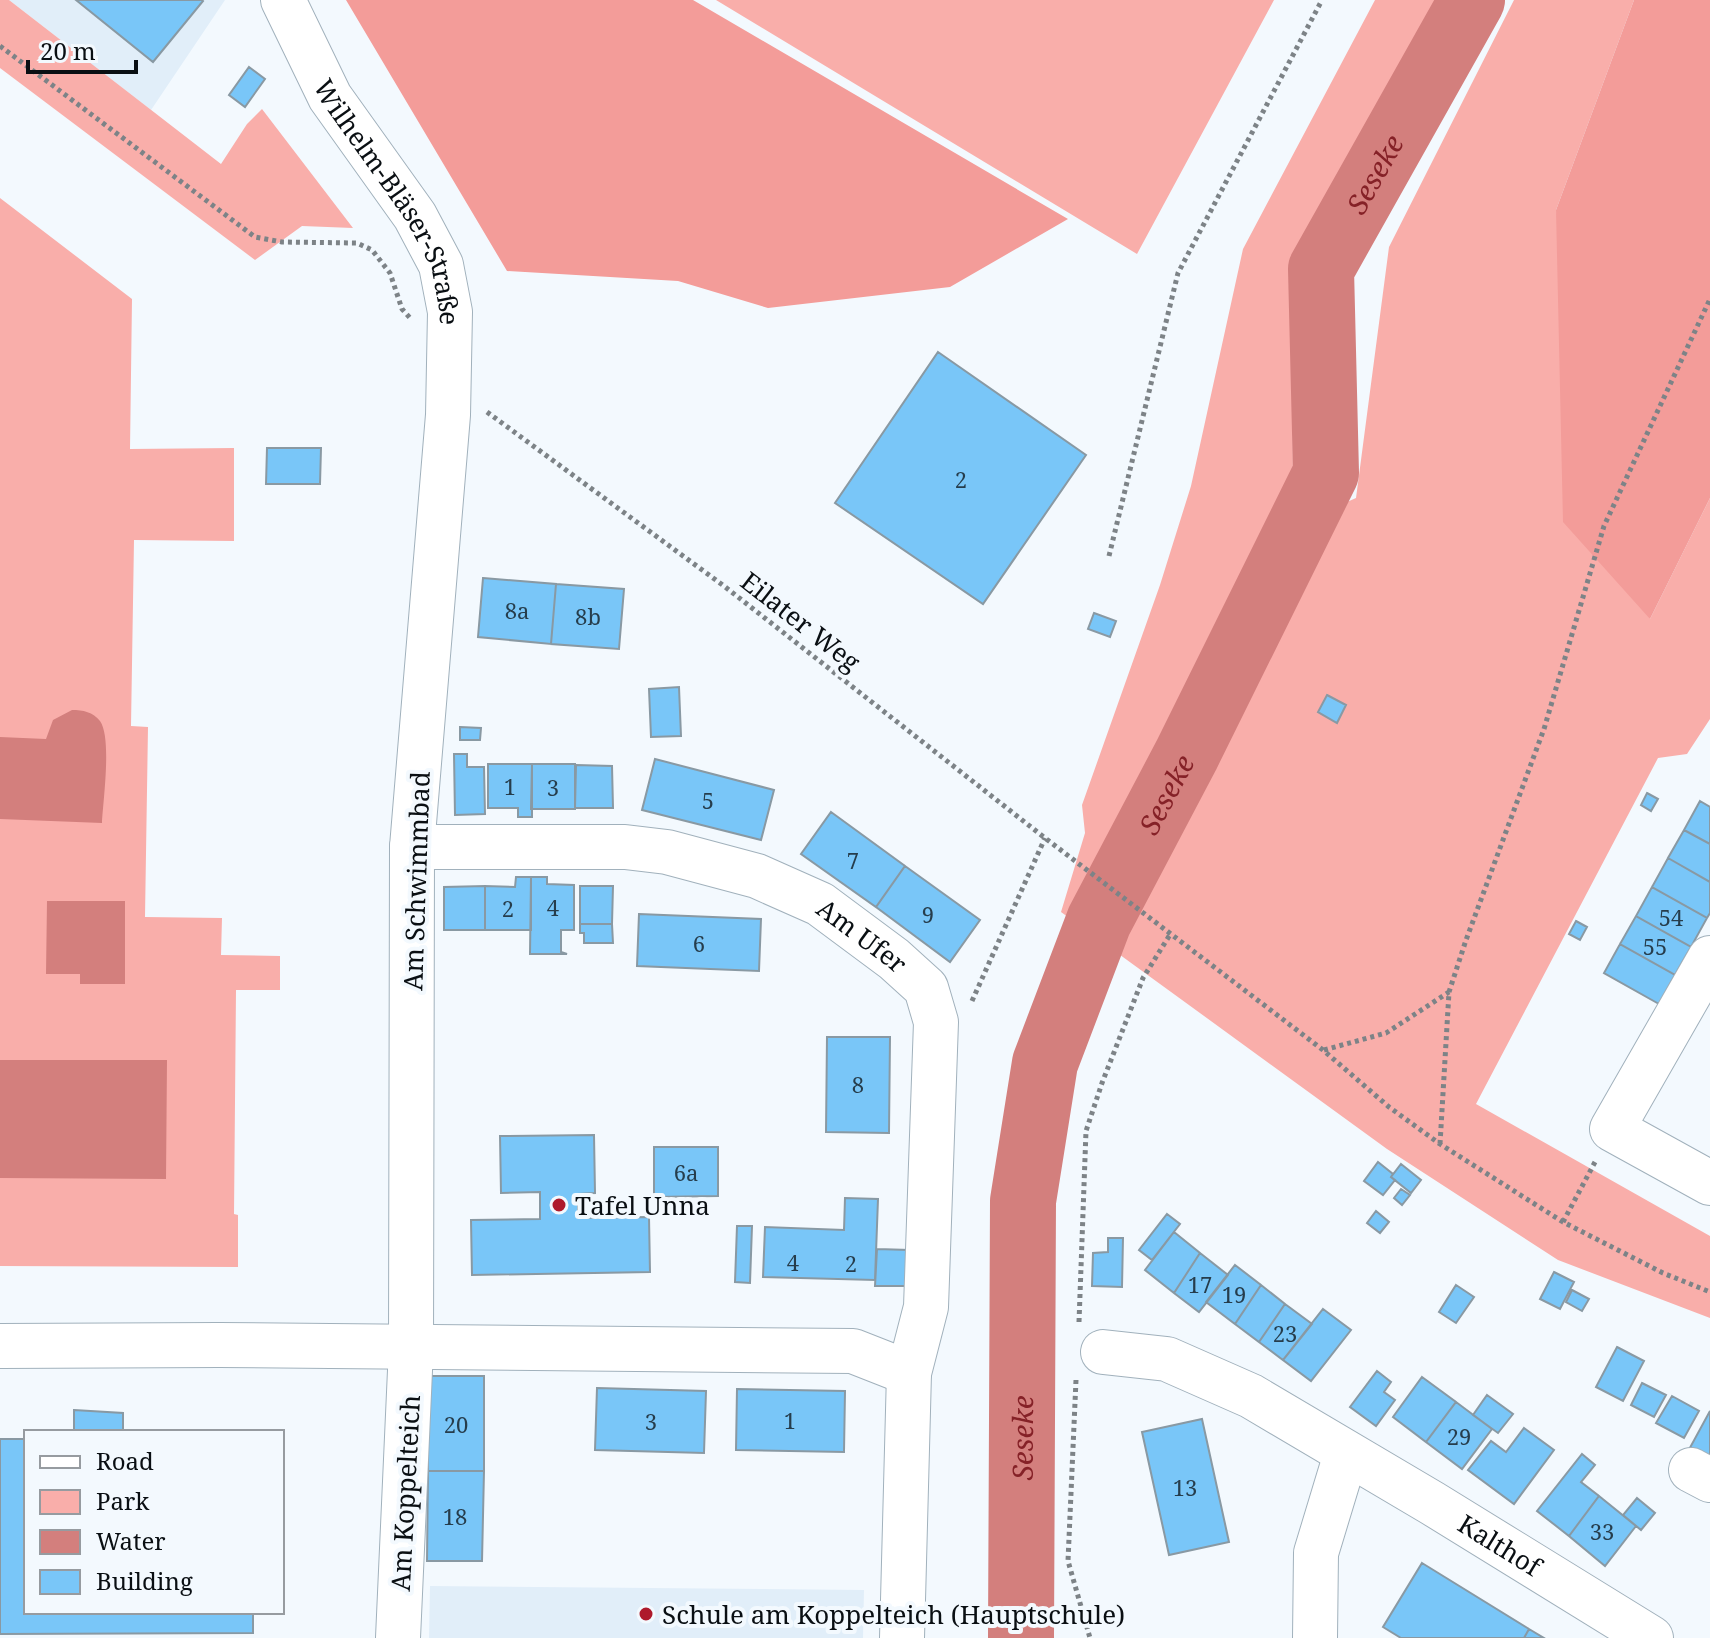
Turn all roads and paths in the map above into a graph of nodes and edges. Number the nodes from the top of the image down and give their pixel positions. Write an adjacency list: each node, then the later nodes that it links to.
1 (283, 0): 6 (street, Wilhelm-Bläser-Straße)
2 (1322, 0): 8 (path)
3 (0, 46): 5 (path)
4 (1710, 299): 13 (path)
5 (420, 329)
6 (448, 415): 10 (street, Am Schwimmbad)
7 (528, 442): 9 (path, Eilater Weg)
8 (1109, 556)
9 (1045, 838): 11 (path, Eilater Weg); 14 (path)
10 (412, 847): 14 (street, Am Ufer); 23 (street, Am Schwimmbad)
11 (1171, 933): 15 (path, Eilater Weg); 16 (path)
12 (1710, 958): 17 (street)
13 (1449, 992): 15 (path); 18 (path)
14 (936, 1022): 25 (street, Am Ufer)
15 (1323, 1050): 18 (path, Eilater Weg)
16 (1102, 1083)
17 (1612, 1129): 19 (street); 20 (path)
18 (1440, 1144): 20 (path, Eilater Weg)
19 (1710, 1183)
20 (1563, 1222): 21 (path, Eilater Weg)
21 (1710, 1292)
22 (0, 1346): 23 (street)
23 (411, 1348): 25 (street); 27 (street, Am Koppelteich)
24 (1103, 1352): 26 (street, Kalthof)
25 (909, 1373): 28 (street)
26 (1346, 1454): 29 (street); 30 (street, Kalthof)
27 (398, 1638)
28 (902, 1638)
29 (1315, 1638)
30 (1651, 1638)

